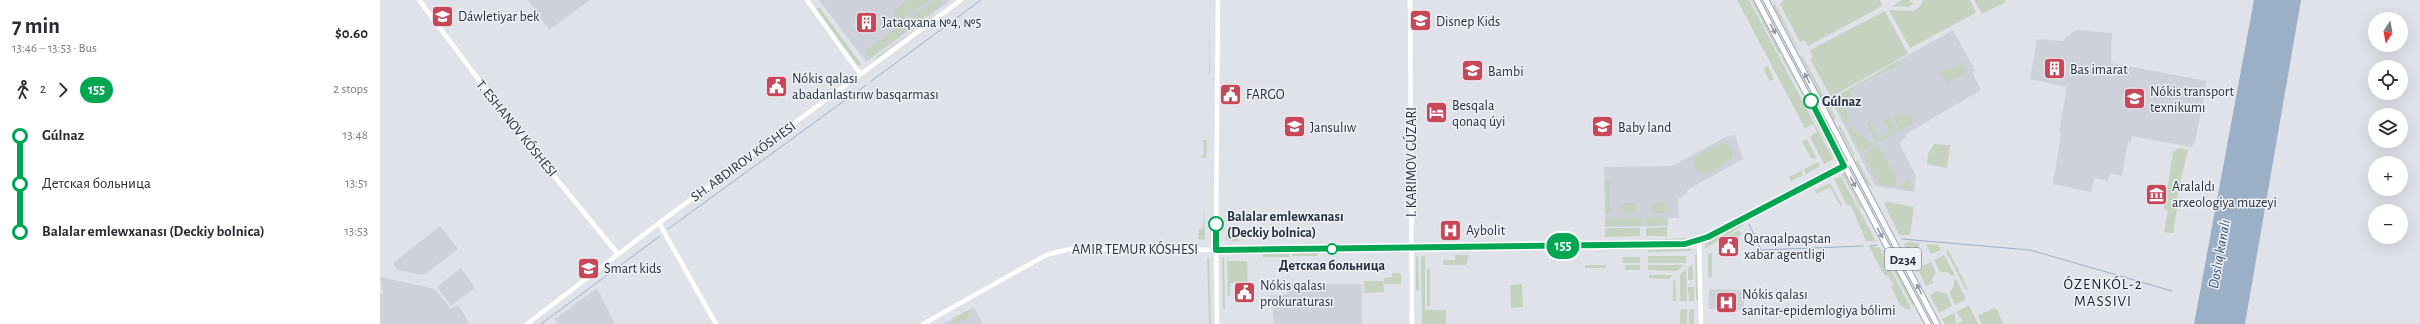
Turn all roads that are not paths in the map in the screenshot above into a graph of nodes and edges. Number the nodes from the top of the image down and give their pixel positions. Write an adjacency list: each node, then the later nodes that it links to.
1 (419, 0): 15 (main road, T. ESHANOV KÓSHESI)
2 (807, 0): 8 (main road)
3 (961, 0): 8 (main road, SH. ABDIROV KÓSHESI)
4 (1218, 0): 14 (main road)
5 (1410, 0): 13 (main road)
6 (1758, 0): 10 (main road, D234, one-way to 10)
7 (1766, 0): 9 (main road, D234, one-way to 7)
8 (860, 74): 11 (main road, SH. ABDIROV KÓSHESI)
9 (1851, 162): 10 (main road, AMIR TEMUR KÓSHESI); 23 (main road, D234, one-way to 9)
10 (1844, 166): 12 (main road, AMIR TEMUR KÓSHESI); 22 (main road, D234, one-way to 22)
11 (659, 223): 15 (main road, SH. ABDIROV KÓSHESI); 17 (main road)
12 (1700, 240): 13 (main road, AMIR TEMUR KÓSHESI); 21 (main road)
13 (1412, 248): 14 (main road, AMIR TEMUR KÓSHESI); 20 (main road)
14 (1216, 250): 18 (main road, AMIR TEMUR KÓSHESI); 19 (main road)
15 (618, 254): 16 (main road, SH. ABDIROV KÓSHESI)
16 (527, 324)
17 (716, 324)
18 (922, 324)
19 (1217, 324)
20 (1412, 324)
21 (1701, 324)
22 (1928, 324)
23 (1937, 324)

